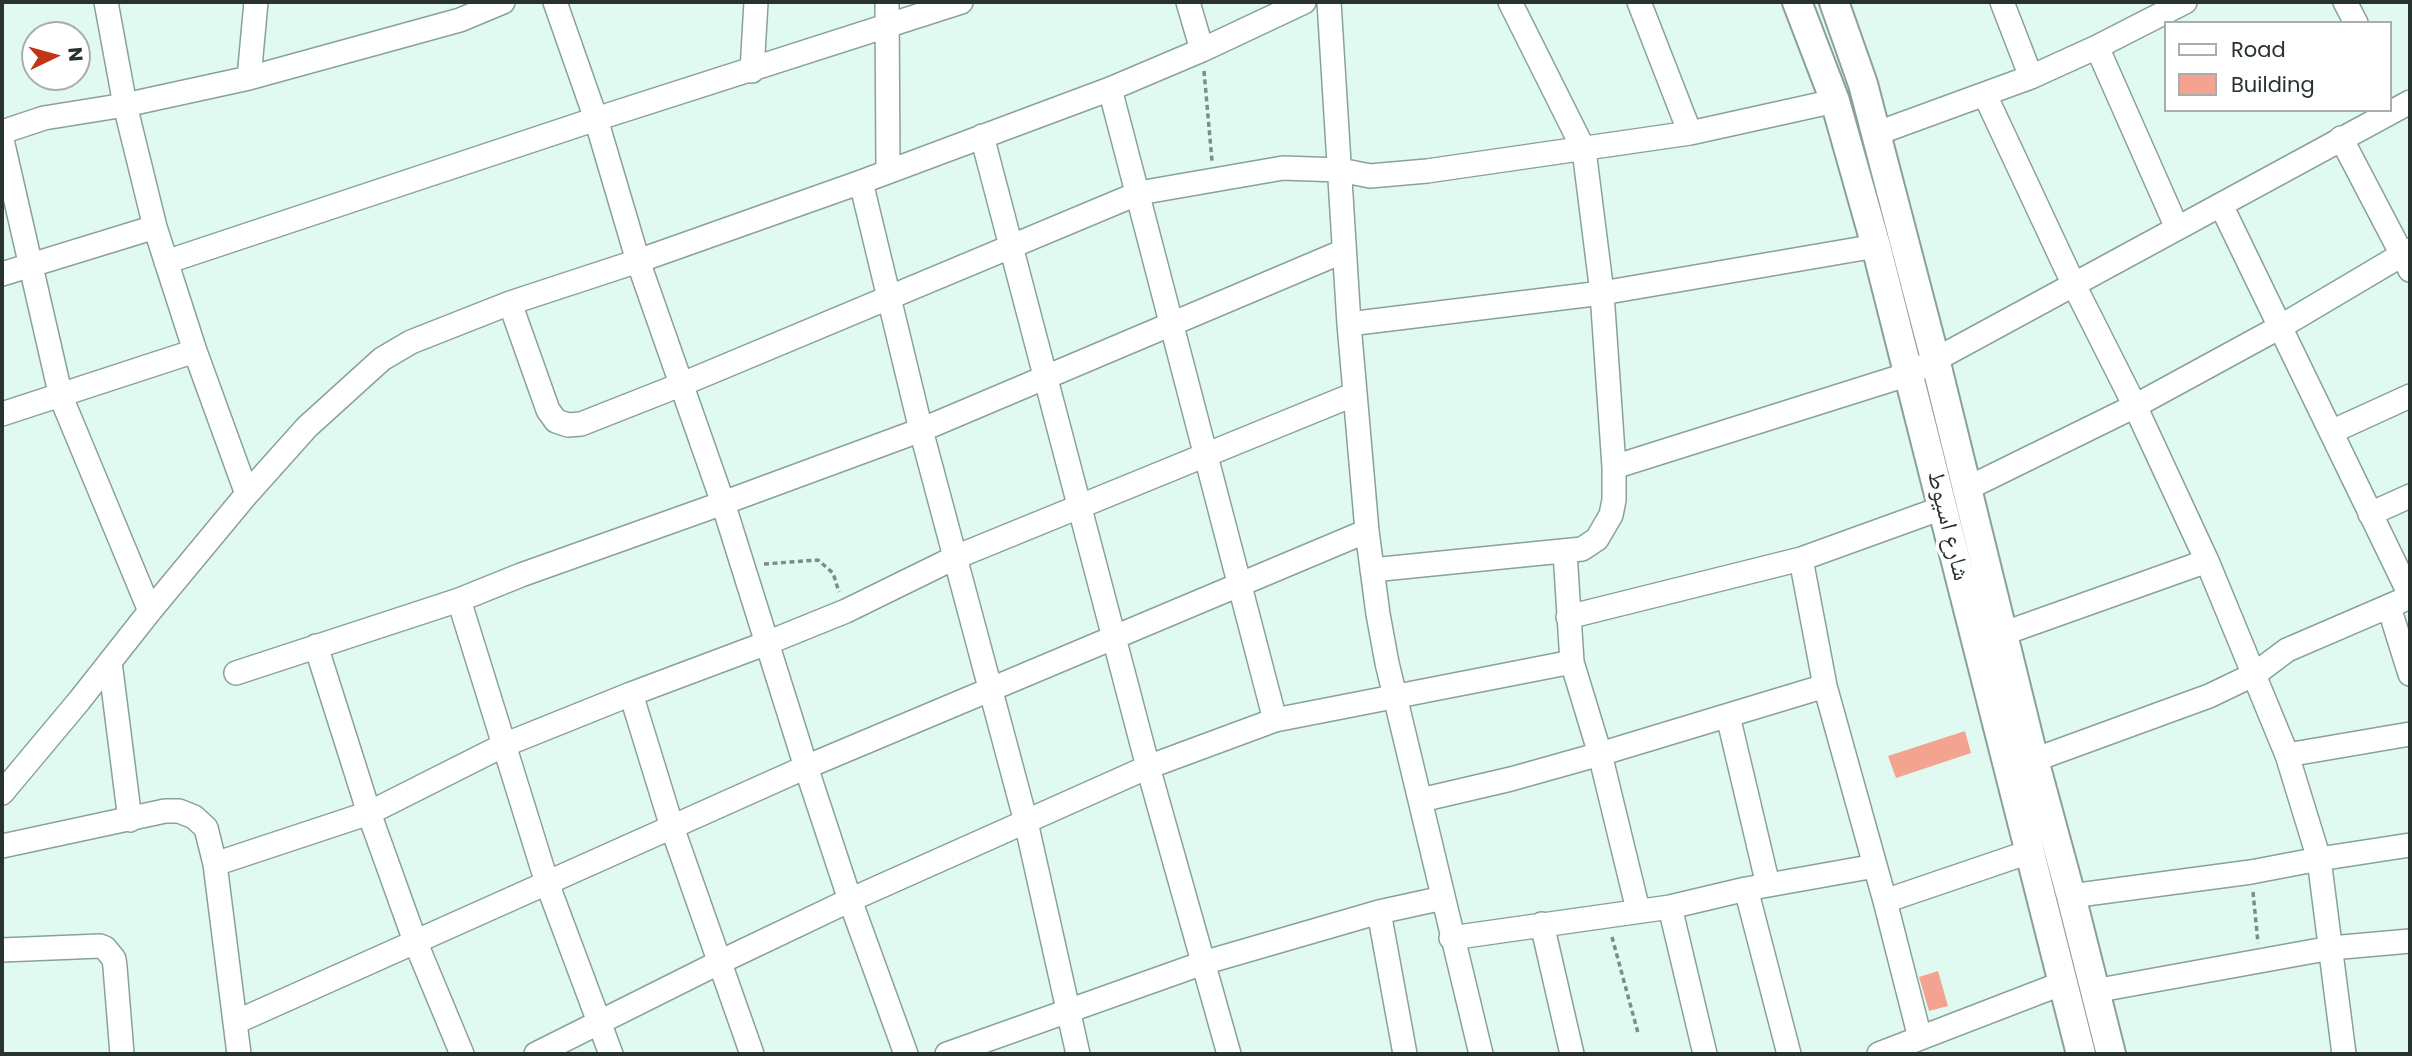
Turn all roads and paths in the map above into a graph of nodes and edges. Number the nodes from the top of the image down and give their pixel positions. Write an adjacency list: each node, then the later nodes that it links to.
1 (106, 2): 29 (street)
2 (256, 2): 25 (street)
3 (503, 2): 25 (street)
4 (555, 2): 31 (street)
5 (756, 2): 23 (street)
6 (887, 2): 20 (street)
7 (961, 2): 20 (street)
8 (1188, 2): 22 (street)
9 (1304, 2): 22 (street)
10 (1329, 2): 40 (street)
11 (1510, 2): 38 (street)
12 (1639, 2): 33 (street)
13 (1797, 2): 28 (street, شارع اسيوط)
14 (1834, 2): 34 (street, شارع اسيوط)
15 (2002, 2): 24 (street)
16 (2185, 2): 18 (street)
17 (2346, 2): 19 (street)
18 (2145, 11): 21 (street)
19 (2355, 21)
20 (885, 27): 23 (street); 39 (street)
21 (2096, 47): 24 (street); 46 (street)
22 (1202, 50): 26 (street); 41 (path)
23 (752, 71): 31 (street)
24 (2031, 77): 27 (street)
25 (249, 78): 29 (street)
26 (1110, 89): 35 (street); 43 (street)
27 (1985, 95): 34 (street); 55 (street)
28 (1835, 101): 33 (street); 48 (street, شارع اسيوط)
29 (125, 105): 32 (street); 45 (street)
30 (2380, 112): 36 (street)
31 (596, 119): 51 (street); 52 (street)
32 (2, 132)
33 (1690, 133): 38 (street)
34 (1875, 134): 63 (street, شارع اسيوط)
35 (982, 136): 39 (street); 47 (street)
36 (2340, 138): 44 (street); 50 (street)
37 (2, 141): 53 (street)
38 (1584, 150): 40 (street); 56 (street)
39 (888, 170): 42 (street)
40 (1339, 170): 41 (street); 49 (street)
41 (1213, 180): 43 (street)
42 (861, 182): 51 (street); 57 (street)
43 (1139, 193): 47 (street); 59 (street)
44 (2221, 205): 46 (street); 61 (street)
45 (155, 227): 52 (street); 53 (street)
46 (2177, 228): 55 (street)
47 (1012, 245): 57 (street); 65 (street)
48 (1877, 246): 56 (street); 64 (street, شارع اسيوط)
49 (1344, 251): 59 (street); 60 (street)
50 (2408, 258): 61 (street)
51 (638, 261): 58 (street); 66 (street)
52 (166, 262): 62 (street)
53 (30, 265): 54 (street); 69 (street)
54 (2, 274)
55 (2073, 283): 63 (street); 70 (street)
56 (1602, 293): 60 (street); 75 (street)
57 (889, 297): 66 (street); 72 (street)
58 (510, 303): 66 (street); 77 (street)
59 (1171, 323): 65 (street); 74 (street)
60 (1349, 324): 67 (street)
61 (2280, 327): 70 (street); 73 (street)
62 (195, 351): 69 (street); 77 (street)
63 (1935, 359): 64 (street); 76 (street, شارع اسيوط)
64 (1909, 374): 75 (street); 81 (street, شارع اسيوط)
65 (1046, 378): 72 (street); 80 (street)
66 (680, 385): 79 (street)
67 (1355, 394): 74 (street); 83 (street)
68 (2410, 396): 73 (street)
69 (61, 397): 71 (street); 94 (street)
70 (2135, 406): 76 (street); 87 (street)
71 (2, 414)
72 (921, 430): 79 (street); 85 (street)
73 (2331, 432): 82 (street)
74 (1205, 455): 80 (street); 90 (street)
75 (1614, 467): 84 (street)
76 (1966, 489): 97 (street, شارع اسيوط)
77 (247, 494): 94 (street)
78 (2410, 496): 82 (street)
79 (723, 503): 88 (street); 92 (street)
80 (1078, 507): 85 (street); 98 (street)
81 (1942, 508): 86 (street); 127 (street, شارع اسيوط)
82 (2370, 514): 91 (street)
83 (1367, 531): 89 (street); 90 (street)
84 (1566, 552): 89 (street); 96 (street)
85 (956, 557): 95 (street); 107 (street)
86 (1801, 559): 96 (street); 106 (street)
87 (2207, 561): 97 (street); 104 (street)
88 (744, 566): 95 (path); 99 (street)
89 (1372, 570): 109 (street)
90 (1238, 584): 98 (street); 111 (street)
91 (2410, 596): 93 (street)
92 (459, 600): 100 (street); 113 (street)
93 (2389, 607): 104 (street); 105 (street)
94 (150, 611): 101 (street)
95 (846, 611): 99 (street)
96 (1568, 617): 102 (street)
97 (2003, 634): 116 (street, شارع اسيوط)
98 (1114, 637): 107 (street); 118 (street)
99 (767, 643): 108 (street); 117 (street)
100 (316, 646): 103 (street); 121 (street)
101 (110, 662): 119 (street); 122 (street)
102 (1572, 662): 109 (street); 114 (street)
103 (236, 673)
104 (2255, 674): 115 (street); 116 (street)
105 (2410, 674)
106 (1825, 686): 110 (street); 130 (street)
107 (989, 690): 117 (street); 123 (street)
108 (631, 694): 113 (street); 124 (street)
109 (1395, 695): 111 (street); 120 (street)
110 (1728, 716): 114 (street); 133 (street)
111 (1275, 720): 118 (street)
112 (2410, 734): 115 (street)
113 (504, 745): 121 (street); 132 (street)
114 (1600, 754): 120 (street); 139 (street)
115 (2287, 755): 128 (street)
116 (2034, 760): 134 (street, شارع اسيوط)
117 (806, 767): 124 (street); 136 (street)
118 (1148, 767): 123 (street); 150 (street)
119 (3, 784)
120 (1421, 800): 135 (street)
121 (369, 813): 129 (street); 144 (street)
122 (130, 820): 126 (street); 129 (street)
123 (1026, 822): 136 (street); 153 (street)
124 (672, 827): 132 (street); 149 (street)
125 (2410, 845): 128 (street)
126 (2, 846)
127 (2029, 852): 137 (street); 151 (street, شارع اسيوط)
128 (2319, 859): 131 (street); 146 (street)
129 (215, 864): 154 (street)
130 (1875, 866): 133 (street); 137 (street)
131 (2251, 872): 134 (street); 148 (path)
132 (547, 883): 144 (street); 155 (street)
133 (1757, 887): 138 (street); 172 (street)
134 (2071, 896): 152 (street, شارع اسيوط)
135 (1443, 898): 140 (street); 143 (street)
136 (850, 900): 149 (street); 164 (street)
137 (1885, 901): 157 (street)
138 (1670, 906): 139 (street); 171 (street)
139 (1638, 909): 141 (street)
140 (1379, 912): 150 (street); 168 (street)
141 (1606, 914): 142 (street); 156 (path)
142 (1542, 924): 143 (street); 170 (street)
143 (1451, 938): 169 (street)
144 (415, 941): 154 (street); 160 (street)
145 (2410, 941): 146 (street)
146 (2332, 948): 148 (street); 176 (street)
147 (2, 950): 158 (street)
148 (2260, 961): 152 (street)
149 (720, 962): 155 (street); 163 (street)
150 (1203, 964): 153 (street); 167 (street)
151 (2063, 983): 157 (street); 174 (street, شارع اسيوط)
152 (2094, 991): 175 (street, شارع اسيوط)
153 (1068, 1011): 165 (street); 166 (street)
154 (236, 1022): 159 (street)
155 (600, 1024): 161 (street); 162 (street)
156 (1638, 1033)
157 (1920, 1038): 173 (street)
158 (122, 1054)
159 (239, 1054)
160 (462, 1054)
161 (536, 1054)
162 (611, 1054)
163 (752, 1054)
164 (906, 1054)
165 (947, 1054)
166 (1078, 1054)
167 (1230, 1054)
168 (1405, 1054)
169 (1480, 1054)
170 (1572, 1054)
171 (1705, 1054)
172 (1789, 1054)
173 (1879, 1054)
174 (2081, 1054)
175 (2111, 1054)
176 (2344, 1054)

